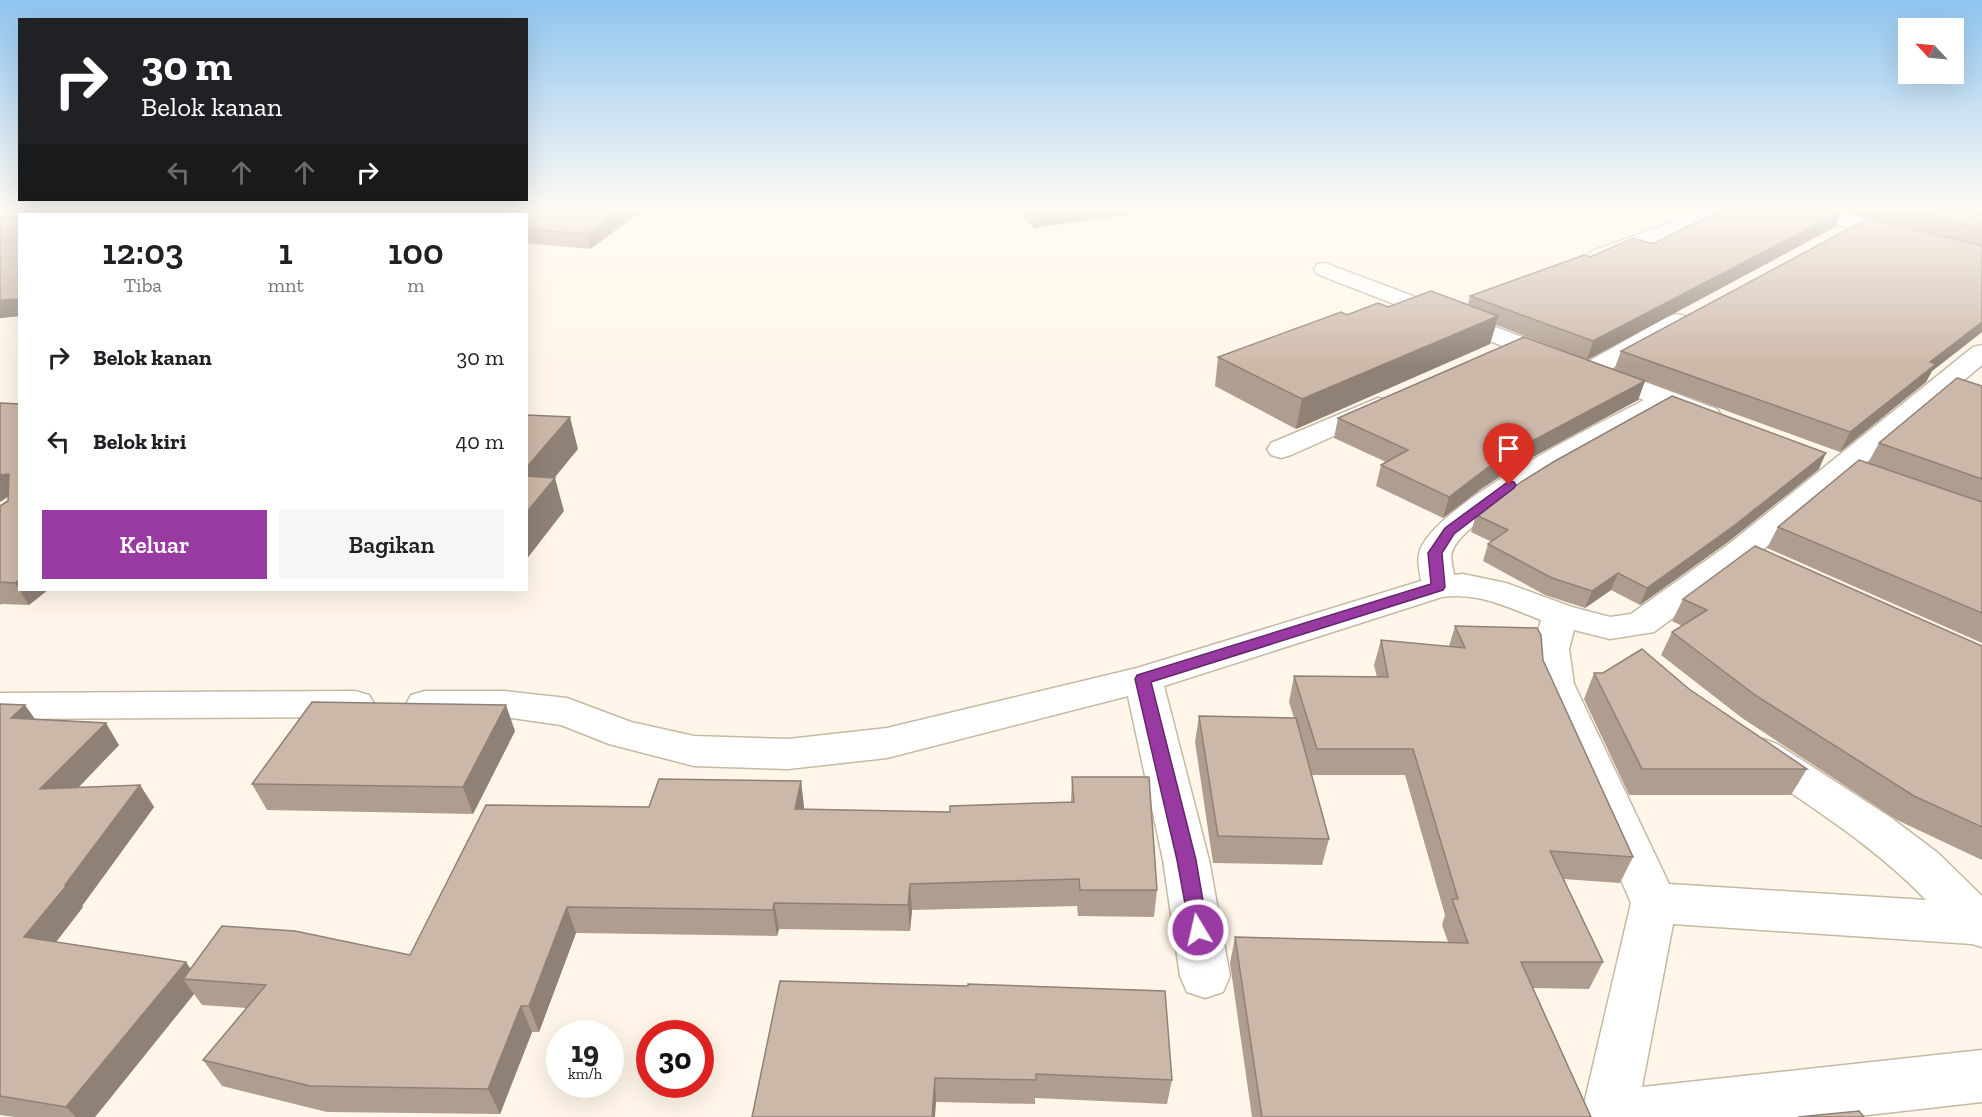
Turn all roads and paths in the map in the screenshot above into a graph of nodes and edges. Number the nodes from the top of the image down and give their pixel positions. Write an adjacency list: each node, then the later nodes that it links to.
1 (1325, 269): 4 (street)
2 (1469, 301): 4 (street)
3 (1695, 312): 8 (street)
4 (1436, 313): 5 (street)
5 (1517, 344): 7 (street); 8 (street)
6 (1982, 352): 9 (street)
7 (1485, 358)
8 (1591, 370): 12 (street)
9 (1942, 385): 10 (street); 17 (street)
10 (1972, 394)
11 (1399, 397): 14 (street)
12 (1665, 399): 13 (street); 15 (street)
13 (1731, 424)
14 (1281, 449)
15 (1438, 587): 16 (street); 19 (street)
16 (1560, 615): 17 (street); 22 (street)
17 (1610, 628): 18 (street)
18 (1642, 660)
19 (1143, 679): 20 (street); 24 (street)
20 (0, 706)
21 (1737, 736): 23 (street)
22 (1654, 903): 23 (street); 26 (street)
23 (1981, 926)
24 (1205, 976)
25 (1982, 1077): 27 (street)
26 (1609, 1117)
27 (1616, 1117)

